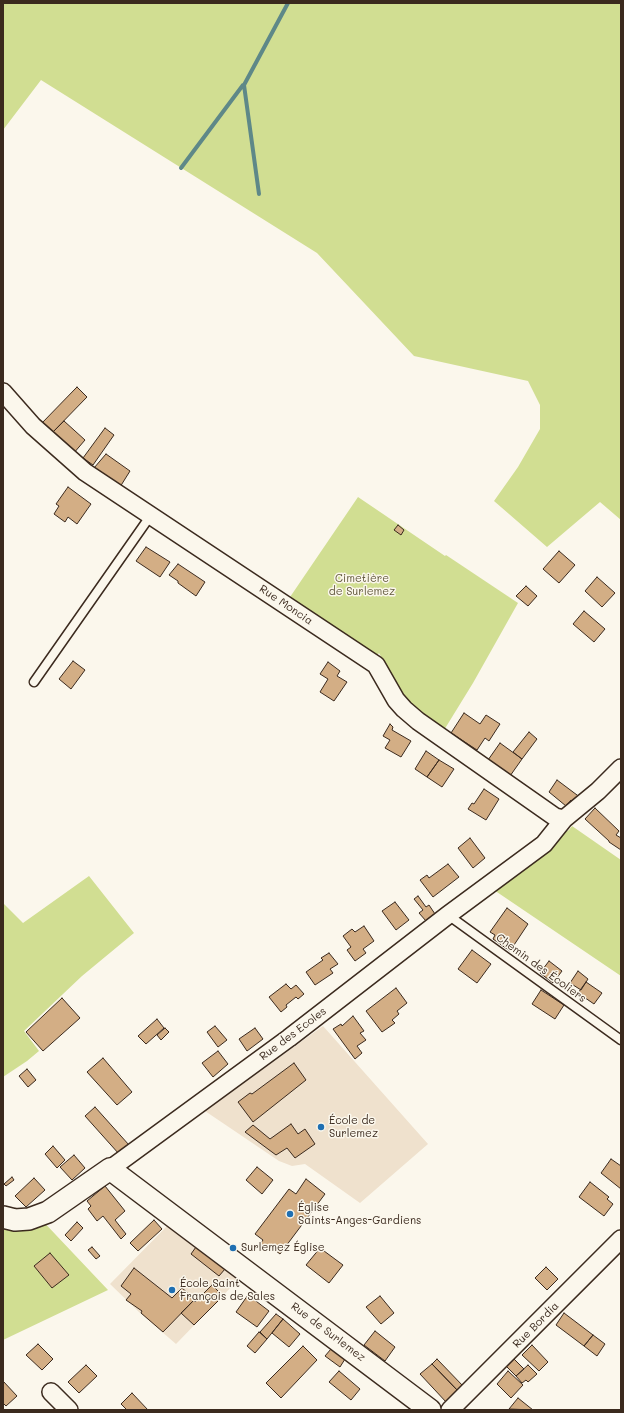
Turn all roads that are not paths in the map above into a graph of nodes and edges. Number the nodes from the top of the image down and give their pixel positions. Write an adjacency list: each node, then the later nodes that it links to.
1 (3, 392): 2 (street, Rue Moncia)
2 (151, 515): 3 (lane); 5 (street, Rue Moncia)
3 (34, 682)
4 (621, 768): 5 (street)
5 (566, 818): 6 (street, Rue des Ecoles)
6 (448, 915): 7 (lane, Chemin des Écoliers); 8 (street, Rue des Ecoles)
7 (621, 1040)
8 (110, 1168): 9 (street, Rue des Ecoles); 13 (street, Rue de Surlemez)
9 (3, 1217)
10 (621, 1239): 14 (street, Rue Bordia)
11 (51, 1392): 12 (street)
12 (69, 1410)
13 (430, 1410)
14 (450, 1410)

